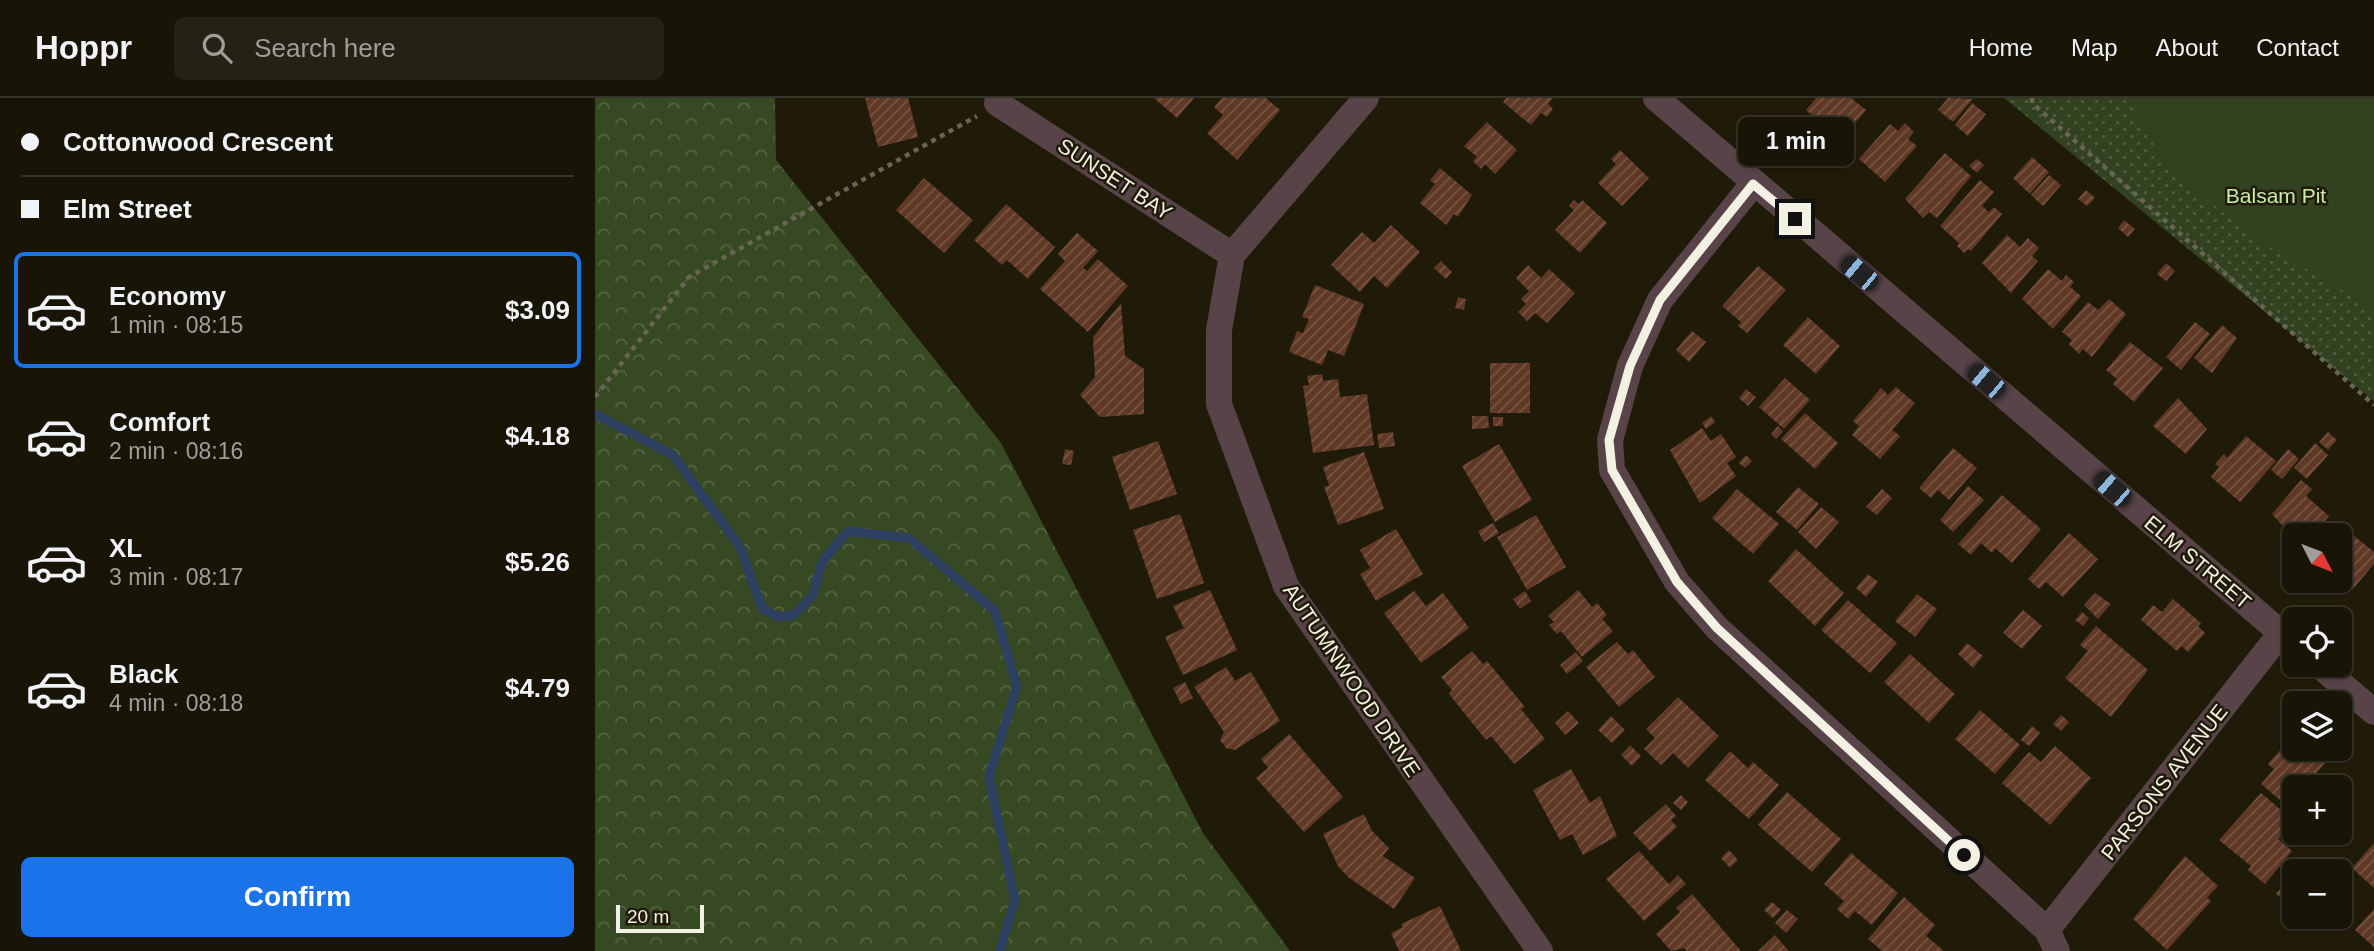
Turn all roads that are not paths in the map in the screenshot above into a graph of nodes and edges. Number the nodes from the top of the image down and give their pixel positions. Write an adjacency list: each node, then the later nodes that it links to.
1 (1656, 98): 4 (street, ELM STREET)
2 (1361, 100): 5 (street)
3 (997, 103): 5 (street, SUNSET BAY)
4 (1753, 184): 6 (street, ELM STREET); 10 (street)
5 (1232, 255): 11 (street, AUTUMNWOOD DRIVE)
6 (2282, 633)
7 (2282, 646): 10 (street, PARSONS AVENUE)
8 (2333, 677): 9 (street)
9 (2374, 712)
10 (2052, 941)
11 (1540, 951)

